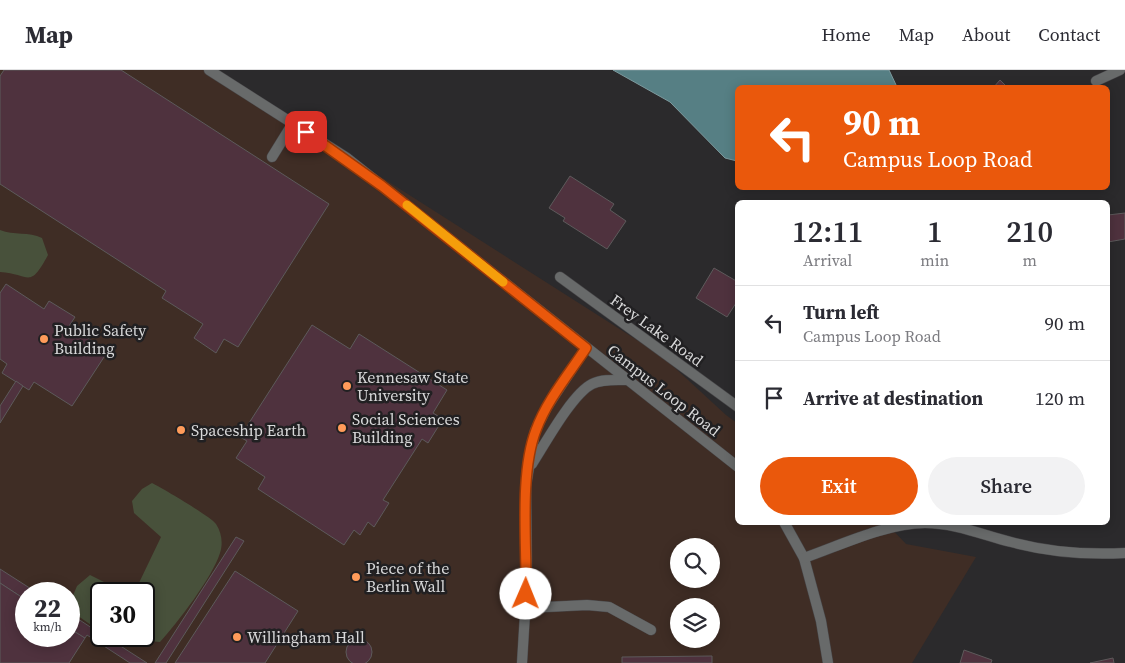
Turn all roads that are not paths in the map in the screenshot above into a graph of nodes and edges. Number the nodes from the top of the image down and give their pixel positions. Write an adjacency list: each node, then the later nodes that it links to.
1 (209, 70): 4 (street, Campus Loop Road)
2 (1120, 70): 3 (street)
3 (1096, 81)
4 (293, 123): 5 (street); 7 (street, Campus Loop Road)
5 (272, 157)
6 (560, 277): 9 (street, Frey Lake Road)
7 (586, 348): 8 (street, Campus Loop Road); 11 (street)
8 (626, 380): 10 (street, Campus Loop Road); 11 (street)
9 (735, 405)
10 (735, 465)
11 (528, 469): 17 (street)
12 (786, 525): 16 (street)
13 (892, 525): 16 (street)
14 (946, 525): 15 (street)
15 (1125, 553)
16 (804, 558): 20 (street)
17 (526, 608): 18 (street); 19 (street)
18 (651, 630)
19 (522, 663)
20 (828, 663)

